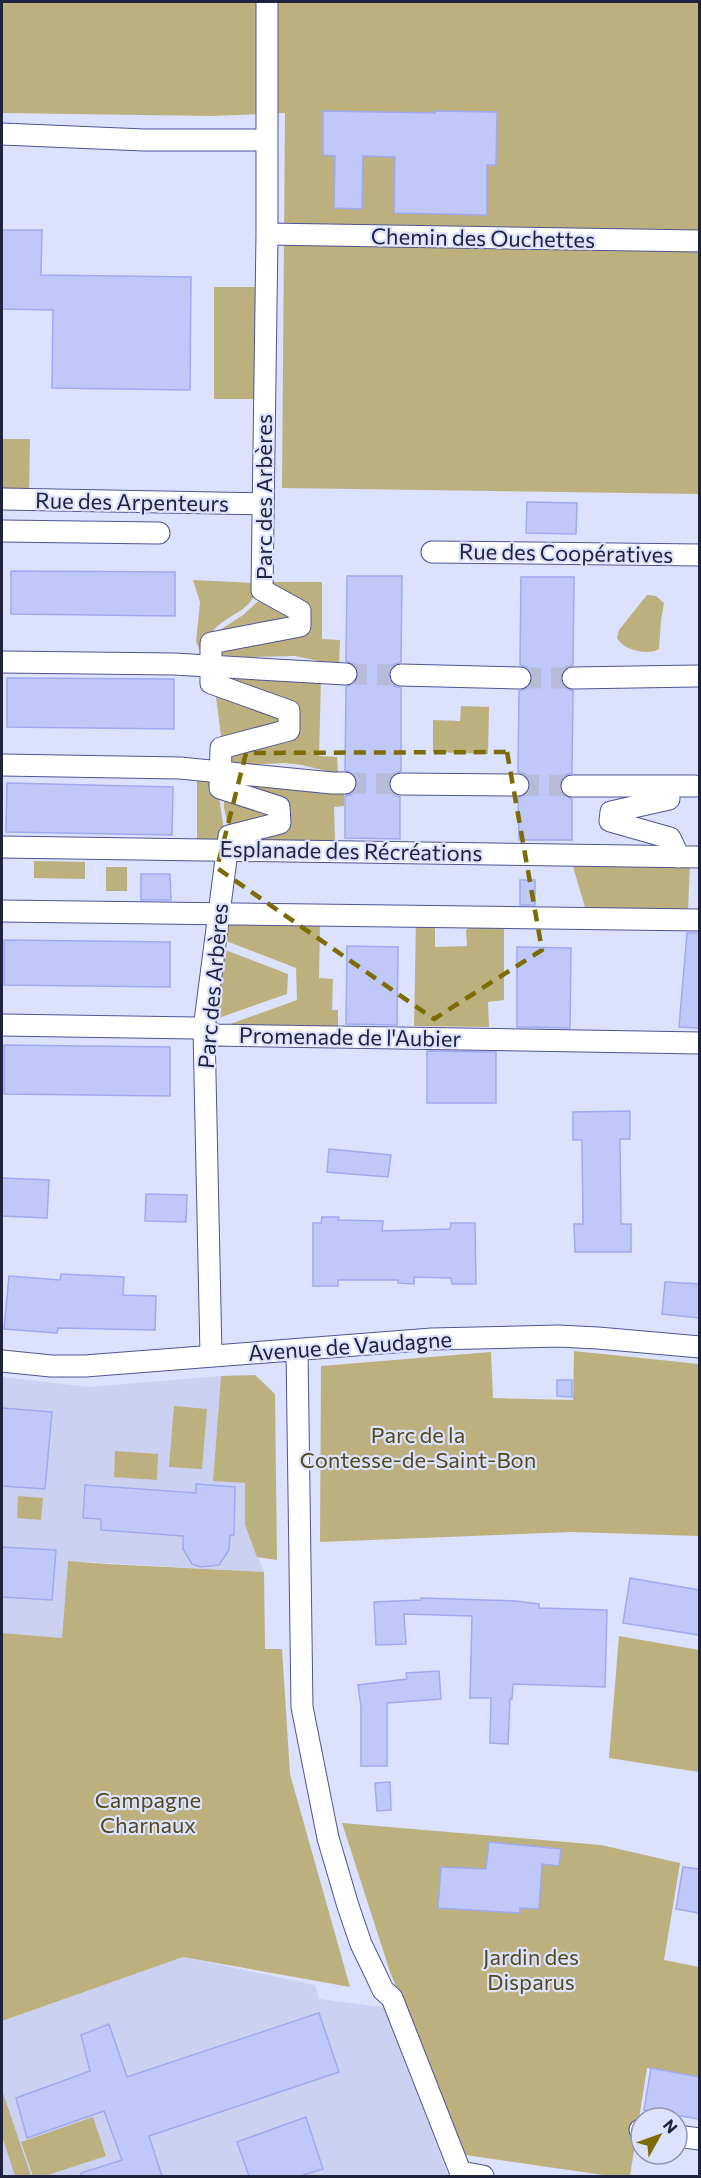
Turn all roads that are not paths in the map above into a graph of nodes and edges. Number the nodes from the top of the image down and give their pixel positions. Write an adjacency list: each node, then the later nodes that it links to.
1 (267, 2): 3 (street, Parc des Arbères)
2 (2, 134): 3 (street)
3 (267, 140): 4 (street, Parc des Arbères)
4 (267, 234): 5 (street, Chemin des Ouchettes); 7 (street, Parc des Arbères)
5 (699, 241)
6 (2, 499): 7 (street, Rue des Arpenteurs)
7 (263, 504): 13 (street, Parc des Arbères)
8 (2, 531): 9 (street, Rue des Arpenteurs)
9 (159, 532)
10 (432, 552): 11 (street, Rue des Coopératives)
11 (699, 555)
12 (2, 662): 13 (street)
13 (211, 668): 14 (street); 20 (street)
14 (346, 674)
15 (401, 675): 17 (street)
16 (696, 676): 18 (street)
17 (520, 678)
18 (573, 678)
19 (2, 765): 20 (street)
20 (220, 773): 21 (street); 28 (street)
21 (345, 783)
22 (401, 784): 23 (street)
23 (518, 785)
24 (572, 786): 25 (street)
25 (668, 786): 26 (street); 29 (street)
26 (695, 786)
27 (2, 847): 28 (street, Esplanade des Récréations)
28 (227, 850): 29 (street, Esplanade des Récréations); 31 (street, Parc des Arbères)
29 (689, 857)
30 (2, 911): 31 (street)
31 (219, 914): 32 (street); 34 (street, Parc des Arbères)
32 (699, 920)
33 (2, 1025): 34 (street, Promenade de l'Aubier)
34 (204, 1029): 35 (street, Promenade de l'Aubier); 38 (street, Parc des Arbères)
35 (699, 1043)
36 (699, 1347): 37 (street, Avenue de Vaudagne)
37 (297, 1350): 38 (street, Avenue de Vaudagne); 40 (street)
38 (211, 1355): 39 (street, Avenue de Vaudagne)
39 (2, 1361)
40 (461, 2174): 41 (street)
41 (483, 2176)

